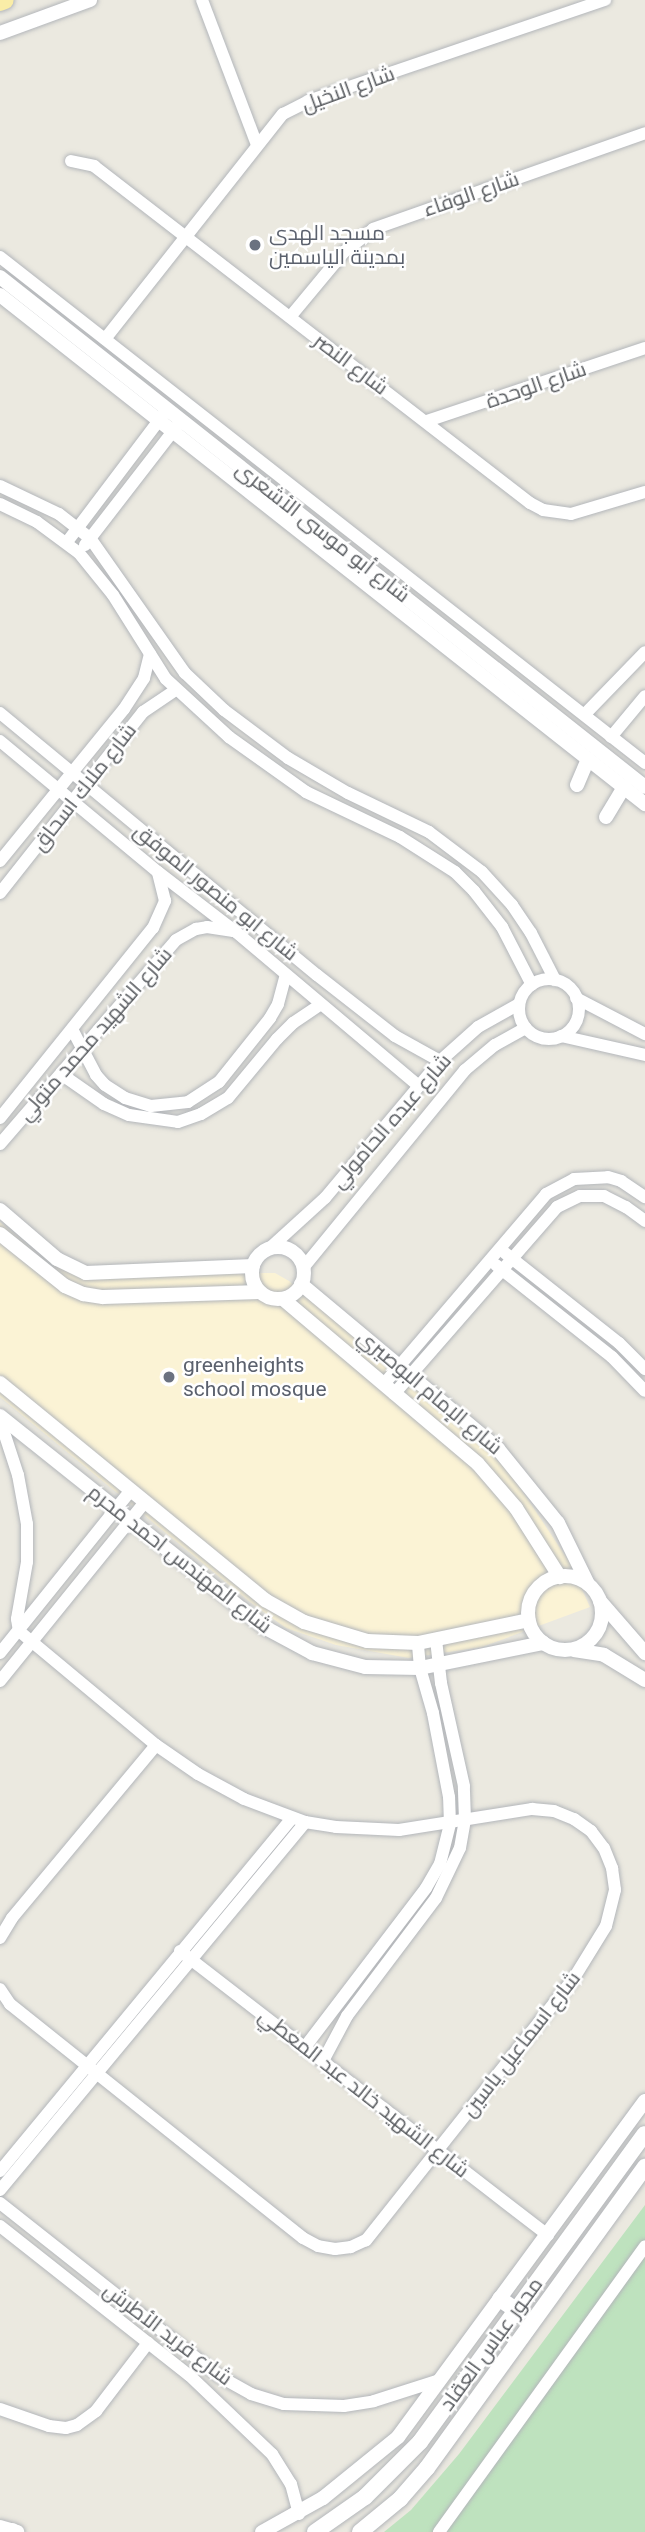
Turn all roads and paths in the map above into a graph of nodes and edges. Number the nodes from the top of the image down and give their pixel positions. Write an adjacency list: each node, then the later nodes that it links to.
1 (5, 0): 5 (main road)
2 (90, 0): 6 (street)
3 (202, 0): 8 (street)
4 (605, 0): 8 (street, شارع النخيل)
5 (0, 2)
6 (0, 33)
7 (645, 133): 14 (street, شارع الوفاء)
8 (257, 145): 10 (street, شارع النخيل)
9 (71, 161): 10 (street, شارع النصر)
10 (187, 236): 14 (street, شارع النصر); 15 (street, شارع النخيل)
11 (0, 257): 15 (street)
12 (0, 277): 17 (street, شارع أبو موسى الأشعرى)
13 (0, 295): 17 (street, شارع أبو موسى الأشعرى)
14 (290, 317): 18 (street, شارع النصر)
15 (105, 339): 32 (street)
16 (645, 348): 18 (street, شارع الوحدة)
17 (163, 415): 19 (street, شارع أبو موسى الأشعرى); 23 (street)
18 (427, 421): 21 (street, شارع النصر)
19 (177, 426): 24 (street); 35 (street, شارع أبو موسى الأشعرى); 40 (street, شارع أبو موسى الأشعرى)
20 (0, 486): 23 (street)
21 (645, 492)
22 (0, 504): 25 (street)
23 (77, 527): 24 (street); 25 (street)
24 (90, 538): 26 (street); 54 (street)
25 (67, 542): 26 (street)
26 (79, 553): 28 (street)
27 (645, 652): 32 (street)
28 (150, 654): 29 (street); 37 (street, شارع ملاك اسحاق)
29 (176, 690): 39 (street, شارع ملاك اسحاق); 55 (street)
30 (645, 696): 33 (street)
31 (0, 713): 37 (street, شارع ابو منصور الموفق)
32 (584, 714): 33 (street)
33 (611, 737): 36 (street)
34 (0, 741): 42 (street, شارع ابو منصور الموفق)
35 (588, 759): 38 (street); 41 (street, شارع أبو موسى الأشعرى)
36 (645, 763)
37 (71, 773): 39 (street, شارع ابو منصور الموفق); 42 (street, شارع ملاك اسحاق)
38 (577, 785)
39 (87, 786): 43 (street, شارع ملاك اسحاق); 48 (street, شارع ابو منصور الموفق)
40 (645, 787)
41 (624, 788): 44 (street, شارع أبو موسى الأشعرى); 45 (street)
42 (57, 790): 43 (street, شارع ابو منصور الموفق); 46 (street, شارع ملاك اسحاق)
43 (73, 803): 47 (street, شارع ابو منصور الموفق); 49 (street, شارع ملاك اسحاق)
44 (645, 804)
45 (606, 817)
46 (0, 861)
47 (158, 872): 50 (street, شارع ابو منصور الموفق); 61 (street, شارع الشهيد محمد متولي)
48 (198, 879): 50 (street); 53 (street, شارع ابو منصور الموفق)
49 (0, 893)
50 (187, 895): 51 (street, شارع ابو منصور الموفق)
51 (236, 932): 52 (street, شارع ابو منصور الموفق); 64 (street, شارع الشهيد محمد متولي)
52 (286, 975): 56 (street, شارع ابو منصور الموفق); 64 (street)
53 (317, 975): 56 (street); 66 (street, شارع ابو منصور الموفق)
54 (555, 980): 55 (street); 57 (street)
55 (532, 985): 58 (street)
56 (304, 990): 59 (street, شارع ابو منصور الموفق)
57 (576, 998): 62 (street); 63 (street)
58 (519, 1004): 60 (street); 66 (street, شارع عبده الحامولي)
59 (320, 1005): 67 (street); 68 (street, شارع ابو منصور الموفق)
60 (526, 1028): 63 (street); 82 (street, شارع عبده الحامولي)
61 (72, 1029): 64 (street); 69 (street, شارع الشهيد محمد متولي)
62 (645, 1034)
63 (561, 1036): 65 (street)
64 (83, 1047): 67 (street, شارع الشهيد محمد متولي)
65 (645, 1055)
66 (440, 1061): 68 (street, شارع عبده الحامولي)
67 (61, 1074): 70 (street, شارع الشهيد محمد متولي)
68 (418, 1085): 77 (street, شارع عبده الحامولي)
69 (0, 1118)
70 (0, 1144)
71 (616, 1180): 72 (street); 73 (street); 78 (street)
72 (645, 1197)
73 (609, 1198): 75 (street); 79 (street)
74 (0, 1210): 81 (street)
75 (645, 1221)
76 (0, 1234): 85 (street)
77 (270, 1248): 81 (street); 82 (street)
78 (500, 1248): 79 (street); 80 (street)
79 (511, 1258): 83 (street); 88 (street)
80 (490, 1260): 83 (street); 87 (street)
81 (253, 1266): 85 (street)
82 (303, 1268): 84 (street)
83 (501, 1269): 87 (street); 88 (street)
84 (301, 1284): 86 (street); 87 (street, شارع الإمام البوصيري)
85 (260, 1292): 86 (street)
86 (283, 1299): 90 (street, شارع الإمام البوصيري)
87 (406, 1370): 90 (street); 98 (street, شارع الإمام البوصيري)
88 (642, 1373): 91 (street)
89 (0, 1383): 93 (street, شارع المهندس احمد محرم)
90 (389, 1389): 97 (street, شارع الإمام البوصيري)
91 (645, 1391)
92 (0, 1418): 95 (street, شارع المهندس احمد محرم); 101 (street)
93 (131, 1490): 94 (street, شارع المهندس احمد محرم); 95 (street)
94 (145, 1502): 96 (street); 104 (street, شارع المهندس احمد محرم)
95 (116, 1510): 96 (street, شارع المهندس احمد محرم); 101 (street)
96 (130, 1521): 103 (street); 110 (street, شارع المهندس احمد محرم)
97 (560, 1577): 98 (street); 100 (street)
98 (588, 1584): 99 (street)
99 (600, 1601): 106 (street); 108 (street)
100 (529, 1620): 102 (street, شارع المهندس احمد محرم); 105 (street)
101 (19, 1631): 103 (street, شارع اسماعيل ياسين); 107 (street)
102 (436, 1640): 104 (street, شارع المهندس احمد محرم); 109 (street)
103 (33, 1642): 111 (street); 113 (street, شارع اسماعيل ياسين)
104 (418, 1643): 110 (street)
105 (543, 1643): 106 (street); 109 (street, شارع المهندس احمد محرم)
106 (572, 1650): 112 (street)
107 (0, 1653)
108 (645, 1653)
109 (438, 1665): 110 (street, شارع المهندس احمد محرم); 115 (street)
110 (420, 1668): 116 (street)
111 (0, 1681)
112 (645, 1681)
113 (156, 1745): 114 (street, شارع اسماعيل ياسين); 119 (street)
114 (299, 1820): 116 (street, شارع اسماعيل ياسين); 117 (street); 118 (street)
115 (465, 1820): 116 (street, شارع اسماعيل ياسين); 124 (street); 128 (street, شارع اسماعيل ياسين)
116 (450, 1824): 123 (street)
117 (240, 1879): 118 (street); 120 (street)
118 (251, 1888): 121 (street)
119 (0, 1938)
120 (180, 1951): 121 (street, شارع الشهيد خالد عبد المعطي); 125 (street)
121 (192, 1960): 123 (street, شارع الشهيد خالد عبد المعطي); 125 (street)
122 (0, 1989): 125 (street, شارع اسماعيل ياسين)
123 (305, 2048): 124 (street, شارع الشهيد خالد عبد المعطي)
124 (323, 2062): 128 (street, شارع الشهيد خالد عبد المعطي)
125 (91, 2070): 128 (street, شارع اسماعيل ياسين); 130 (street); 132 (street)
126 (645, 2101): 135 (street)
127 (645, 2134): 131 (main road, محور عباس العقاد)
128 (438, 2150): 135 (street, شارع الشهيد خالد عبد المعطي)
129 (643, 2170): 131 (main road); 147 (main road, محور عباس العقاد)
130 (0, 2171)
131 (618, 2172): 138 (main road, محور عباس العقاد)
132 (0, 2190)
133 (0, 2203): 140 (street, شارع فريد الأطرش)
134 (0, 2226): 139 (street, شارع فريد الأطرش)
135 (548, 2235): 137 (street)
136 (645, 2246): 148 (street)
137 (500, 2299): 138 (main road); 142 (street)
138 (516, 2310): 146 (main road, محور عباس العقاد)
139 (148, 2343): 141 (street, شارع فريد الأطرش); 143 (street)
140 (200, 2361): 141 (street); 142 (street, شارع فريد الأطرش)
141 (189, 2375): 144 (street, شارع فريد الأطرش)
142 (440, 2380): 144 (street)
143 (0, 2409)
144 (299, 2514): 145 (street)
145 (262, 2532)
146 (315, 2532)
147 (360, 2532)
148 (439, 2532)

